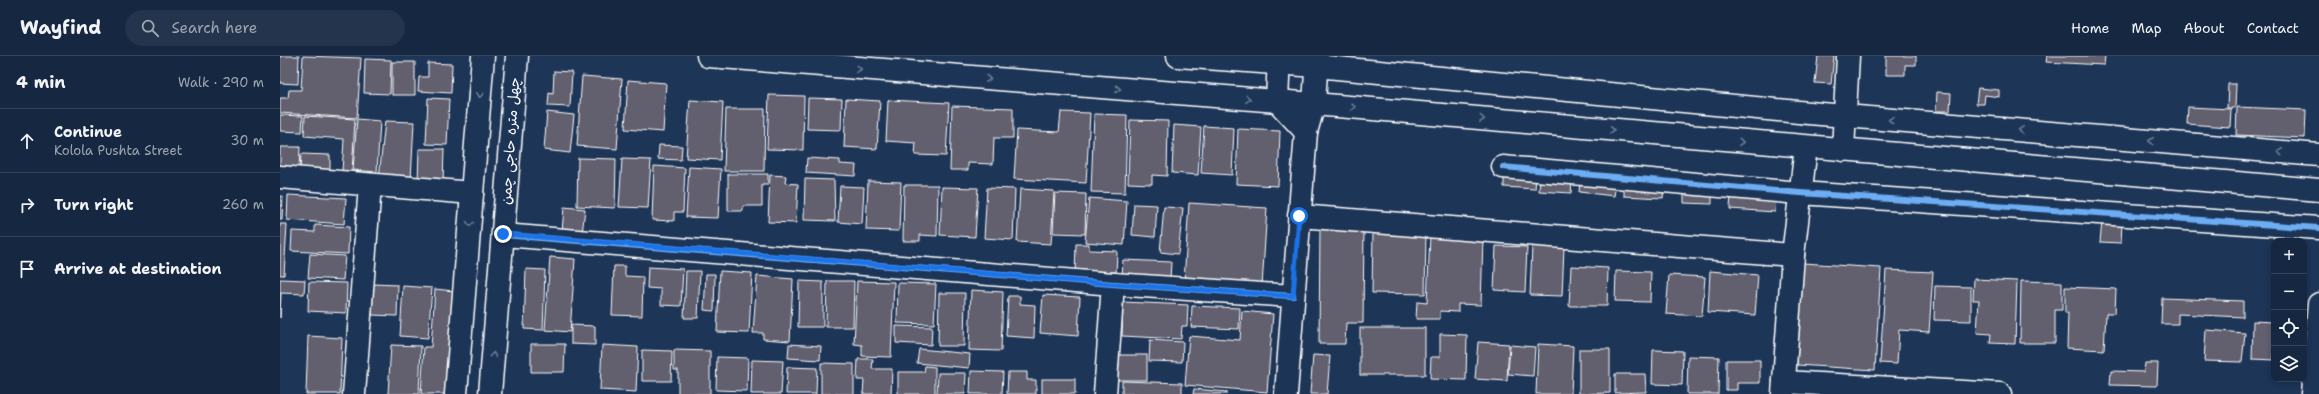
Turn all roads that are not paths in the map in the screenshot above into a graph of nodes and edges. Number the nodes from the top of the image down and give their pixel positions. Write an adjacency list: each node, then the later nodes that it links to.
1 (483, 56): 19 (street, one-way to 19)
2 (517, 56): 23 (street, چهل متره حاجی چمن)
3 (708, 56): 8 (street, one-way to 8)
4 (1178, 56): 6 (street)
5 (1848, 56): 10 (street)
6 (1279, 60): 7 (street); 8 (street)
7 (1316, 61): 9 (street); 10 (street)
8 (1276, 101): 9 (street); 11 (street)
9 (1314, 104): 11 (street); 12 (street, one-way to 12)
10 (1844, 116): 13 (street); 14 (street, one-way to 10)
11 (1306, 132): 21 (street)
12 (1806, 147): 13 (street); 20 (street)
13 (1842, 150): 18 (street)
14 (2319, 155)
15 (1503, 167): 20 (street)
16 (280, 177): 17 (street)
17 (370, 185): 19 (street); 29 (street)
18 (2319, 190)
19 (472, 193): 30 (street, one-way to 30)
20 (1800, 193): 22 (street); 24 (street)
21 (1299, 216): 24 (street); 26 (street)
22 (2319, 228)
23 (503, 234): 25 (street); 31 (street, چهل متره حاجی چمن, one-way to 23)
24 (1793, 255): 28 (street)
25 (1113, 284): 26 (street); 32 (street)
26 (1293, 296): 33 (street)
27 (2319, 304): 35 (street)
28 (1784, 388): 34 (street)
29 (354, 394)
30 (456, 394)
31 (490, 394)
32 (1105, 394)
33 (1286, 394)
34 (2000, 394)
35 (2312, 394)

